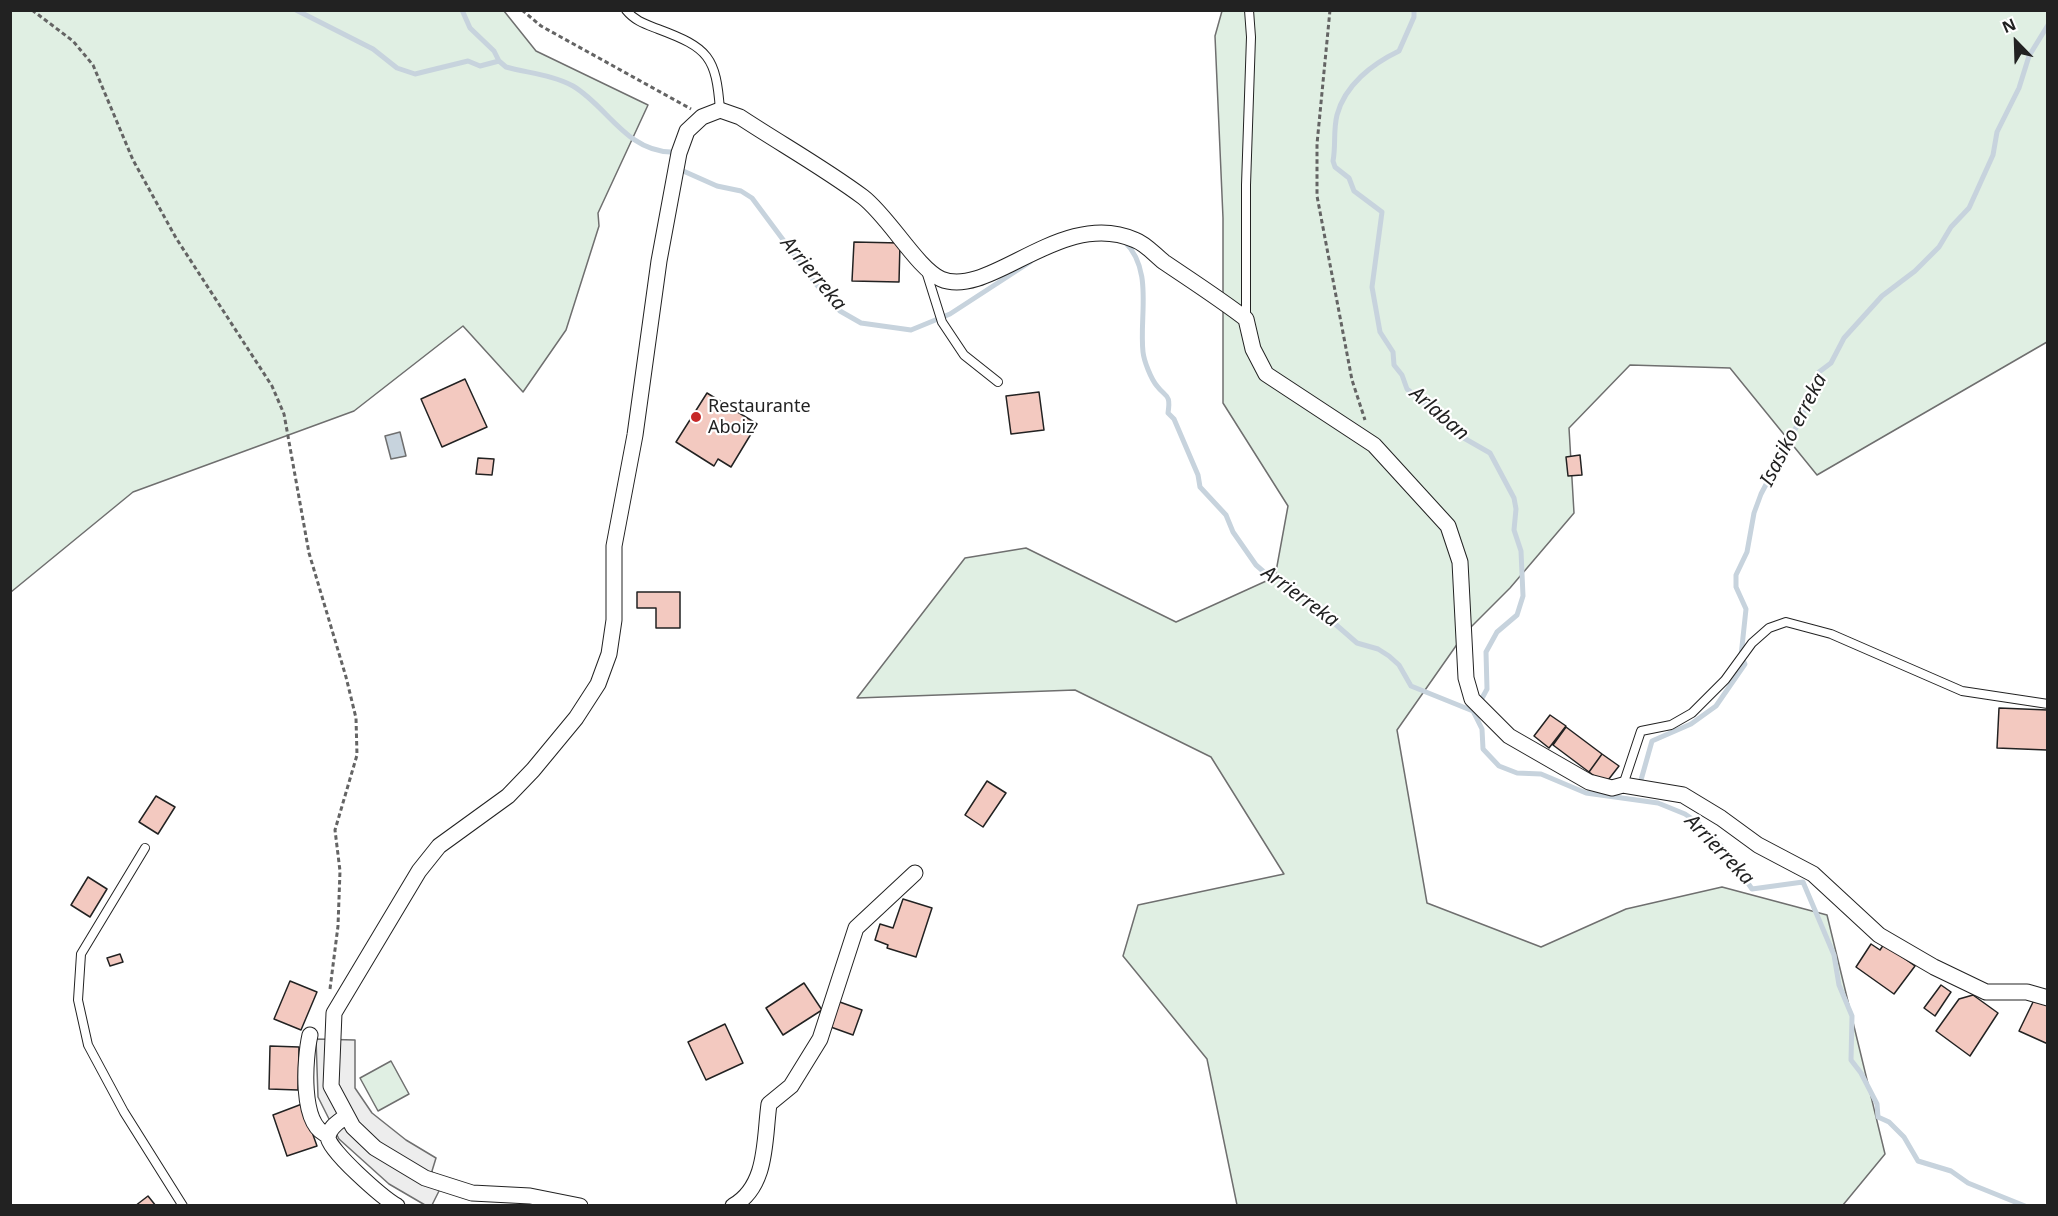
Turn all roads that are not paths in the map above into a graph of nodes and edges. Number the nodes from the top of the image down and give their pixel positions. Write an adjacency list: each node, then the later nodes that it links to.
1 (626, 10): 3 (lane)
2 (1249, 10): 5 (lane)
3 (720, 110): 4 (street); 13 (street)
4 (925, 267): 5 (street); 6 (lane)
5 (1246, 319): 8 (street)
6 (998, 382)
7 (2048, 704): 8 (lane)
8 (1623, 785): 11 (street)
9 (145, 848): 16 (lane)
10 (915, 873): 20 (street)
11 (2048, 998)
12 (310, 1035): 14 (street)
13 (346, 1116): 14 (street); 15 (street)
14 (328, 1135): 17 (street)
15 (500, 1194): 18 (street); 19 (street)
16 (183, 1206)
17 (397, 1206)
18 (477, 1206)
19 (580, 1206)
20 (733, 1206)

